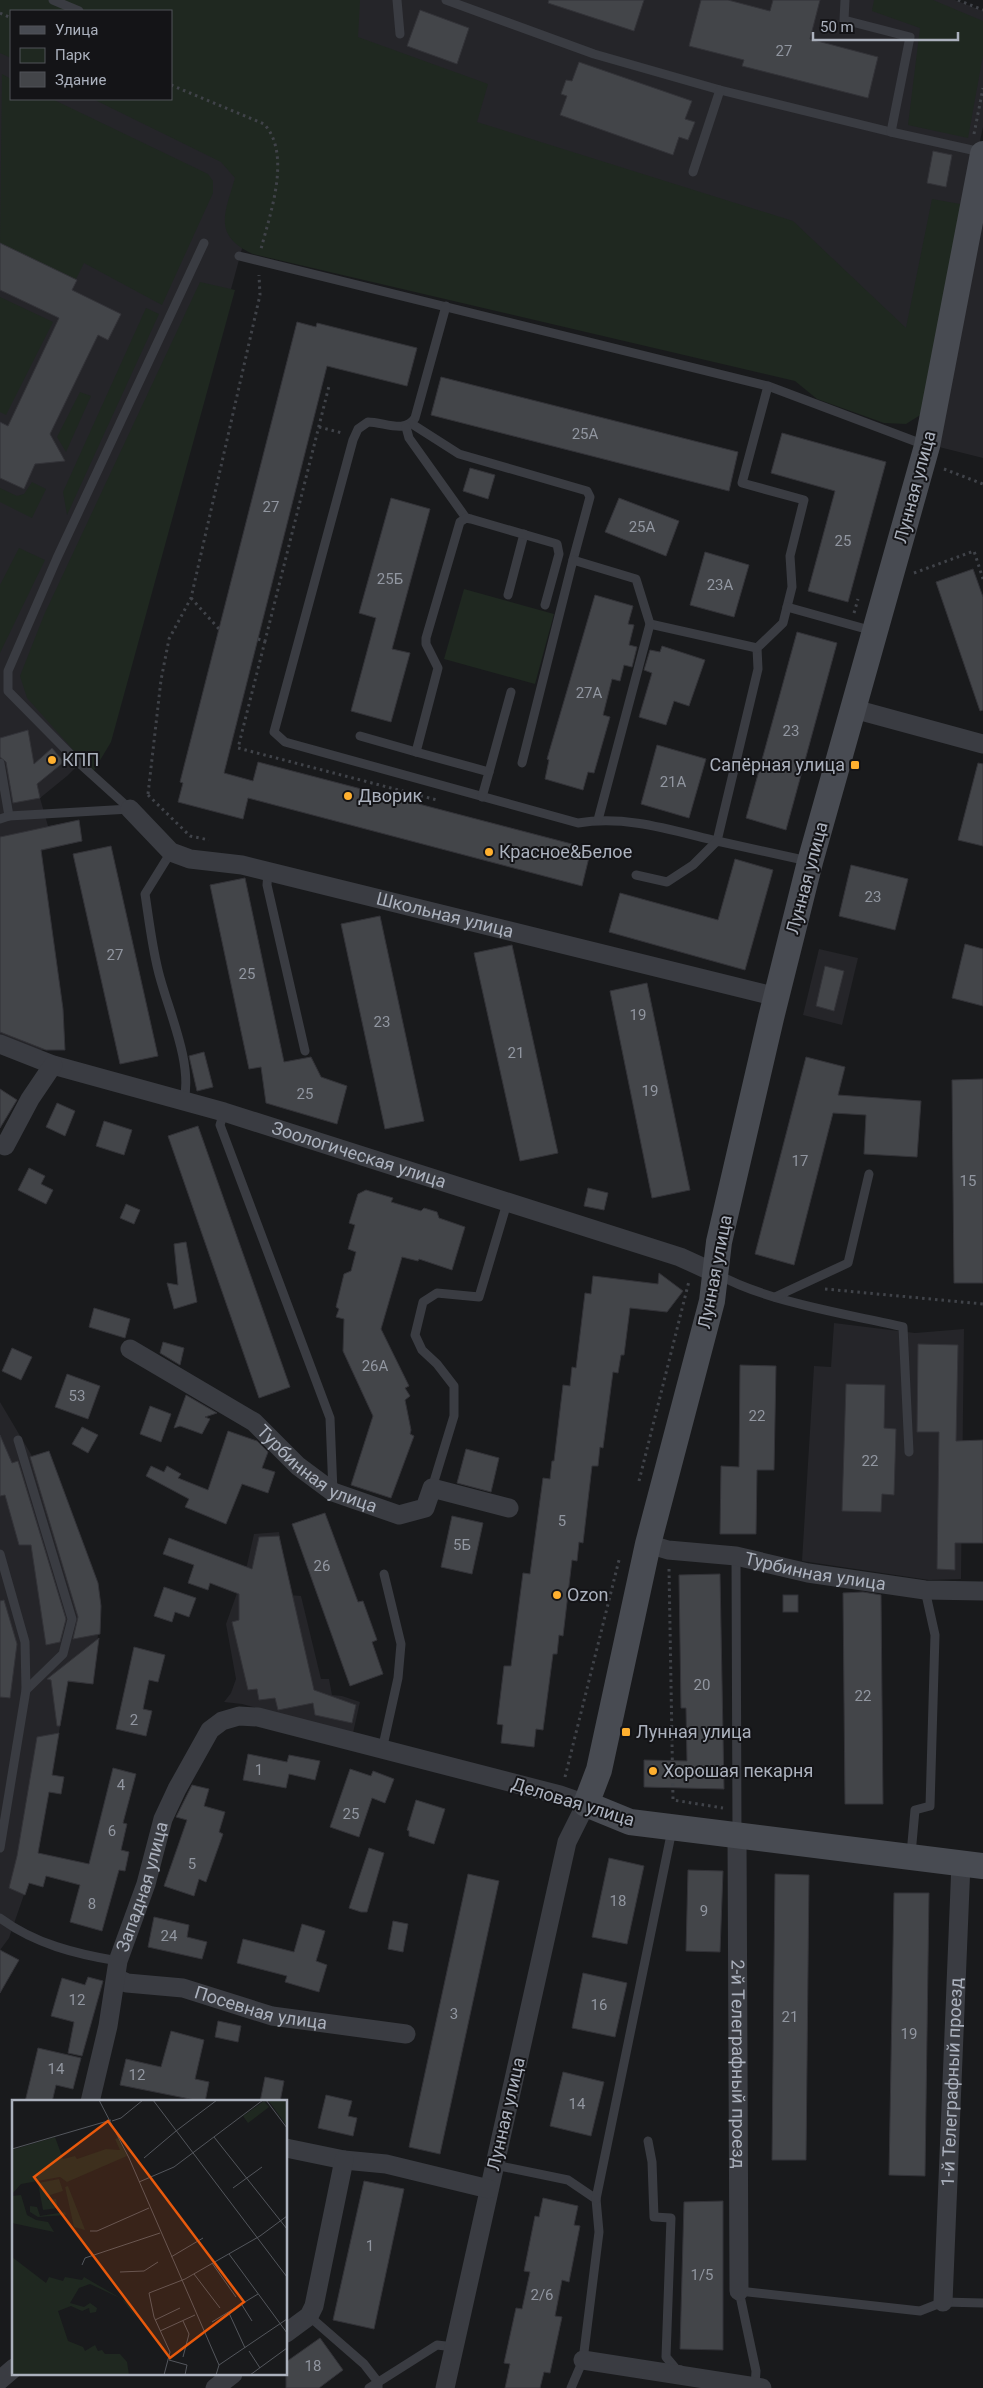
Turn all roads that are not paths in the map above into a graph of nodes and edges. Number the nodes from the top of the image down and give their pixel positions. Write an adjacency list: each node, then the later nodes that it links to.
1 (53, 0): 5 (lane)
2 (398, 0): 6 (lane)
3 (446, 0): 7 (lane)
4 (845, 0): 8 (lane)
5 (76, 10)
6 (400, 34)
7 (720, 90): 8 (lane); 10 (lane)
8 (891, 132): 9 (lane)
9 (979, 152): 16 (street, Лунная улица)
10 (693, 172)
11 (204, 243): 35 (lane)
12 (239, 256): 13 (lane)
13 (446, 306): 14 (lane); 15 (lane)
14 (768, 386): 16 (lane); 22 (lane)
15 (408, 426): 17 (lane); 19 (lane); 34 (lane)
16 (927, 446): 24 (street, Лунная улица)
17 (466, 518): 18 (lane); 30 (lane)
18 (524, 534): 20 (lane); 21 (lane)
19 (573, 560): 23 (lane); 32 (lane)
20 (508, 595)
21 (545, 605)
22 (787, 607): 24 (lane); 25 (lane)
23 (650, 624): 25 (lane); 37 (lane)
24 (863, 628): 27 (street, Лунная улица)
25 (757, 648): 38 (lane)
26 (511, 692): 33 (lane)
27 (854, 709): 29 (street); 40 (street, Лунная улица)
28 (360, 736): 30 (lane)
29 (983, 744)
30 (416, 752): 33 (lane)
31 (0, 763): 36 (lane)
32 (522, 763)
33 (489, 772): 34 (lane)
34 (482, 797): 37 (lane)
35 (130, 809): 36 (lane); 39 (street, Школьная улица)
36 (5, 818)
37 (598, 820): 38 (lane)
38 (717, 842): 40 (lane); 42 (lane)
39 (171, 852): 41 (street, Школьная улица); 47 (lane)
40 (810, 862): 43 (street, Лунная улица)
41 (268, 872): 43 (street, Школьная улица); 45 (lane)
42 (636, 875)
43 (777, 997): 52 (street, Лунная улица)
44 (0, 1044): 46 (street, Зоологическая улица)
45 (305, 1051)
46 (53, 1065): 47 (street, Зоологическая улица); 49 (street)
47 (184, 1100): 48 (street, Зоологическая улица)
48 (224, 1112): 51 (street, Зоологическая улица); 58 (lane)
49 (5, 1146)
50 (869, 1174): 53 (lane)
51 (507, 1203): 52 (street, Зоологическая улица); 57 (lane)
52 (715, 1273): 53 (lane); 60 (street, Лунная улица)
53 (775, 1297): 56 (lane)
54 (130, 1349): 58 (street, Турбинная улица)
55 (18, 1440): 66 (lane)
56 (909, 1452)
57 (432, 1488): 58 (street, Турбинная улица); 59 (street)
58 (333, 1492)
59 (508, 1508)
60 (658, 1547): 62 (street, Турбинная улица); 69 (street, Лунная улица)
61 (0, 1554): 66 (lane)
62 (736, 1556): 64 (street, Турбинная улица); 70 (lane)
63 (384, 1574): 68 (lane)
64 (925, 1590): 65 (street, Турбинная улица); 73 (lane)
65 (983, 1591)
66 (26, 1690): 72 (lane)
67 (258, 1717): 68 (street, Деловая улица); 76 (street, Западная улица)
68 (382, 1750): 69 (street, Деловая улица)
69 (586, 1804): 71 (street, Деловая улица); 82 (street, Лунная улица)
70 (737, 1823): 71 (street, Деловая улица); 73 (street, Деловая улица); 85 (street, 2-й Телеграфный проезд)
71 (672, 1827): 84 (lane)
72 (0, 1848)
73 (911, 1857): 74 (street, Деловая улица)
74 (972, 1865): 86 (street, 1-й Телеграфный проезд)
75 (0, 1918): 76 (lane)
76 (117, 1969): 77 (street, Посевная улица); 78 (street, Западная улица)
77 (406, 2034)
78 (90, 2100)
79 (648, 2141): 95 (lane)
80 (288, 2148): 81 (street)
81 (344, 2160): 83 (street); 88 (street)
82 (495, 2165): 83 (street, Лунная улица); 84 (lane)
83 (488, 2189): 90 (street, Лунная улица)
84 (596, 2199): 91 (lane)
85 (739, 2291): 86 (lane); 101 (lane)
86 (943, 2302): 87 (lane)
87 (983, 2304)
88 (309, 2316): 89 (street); 96 (lane)
89 (288, 2332)
90 (454, 2347): 96 (lane); 99 (street, Лунная улица)
91 (582, 2360): 95 (street); 100 (lane)
92 (12, 2370): 94 (street)
93 (230, 2376): 97 (street)
94 (0, 2380)
95 (720, 2382): 101 (street)
96 (378, 2385): 98 (lane)
97 (215, 2388)
98 (369, 2388)
99 (445, 2388)
100 (571, 2388)
101 (759, 2388)

